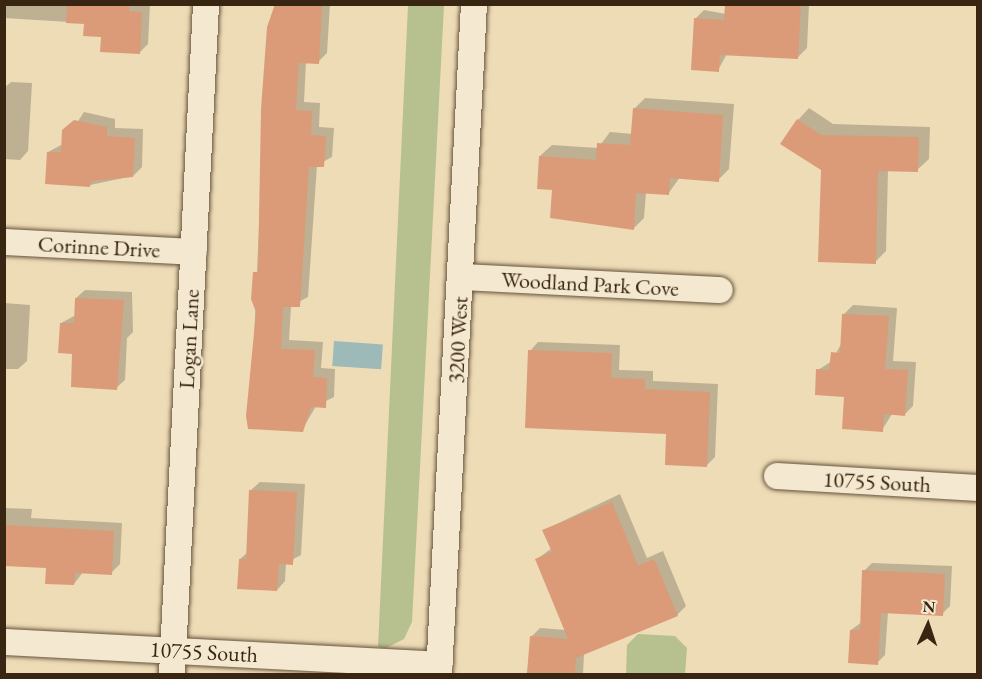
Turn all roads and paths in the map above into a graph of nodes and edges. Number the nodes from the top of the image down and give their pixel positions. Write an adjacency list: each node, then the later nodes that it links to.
1 (206, 4): 4 (street, Logan Lane)
2 (474, 4): 5 (street, 3200 West)
3 (4, 242): 4 (street, Corinne Drive)
4 (194, 252): 10 (street, Logan Lane)
5 (461, 278): 6 (street, Woodland Park Cove); 11 (street, 3200 West)
6 (720, 290)
7 (777, 476): 8 (street, 10755 South)
8 (978, 488)
9 (4, 642): 10 (street, 10755 South)
10 (173, 663): 11 (street, 10755 South)
11 (439, 670)

